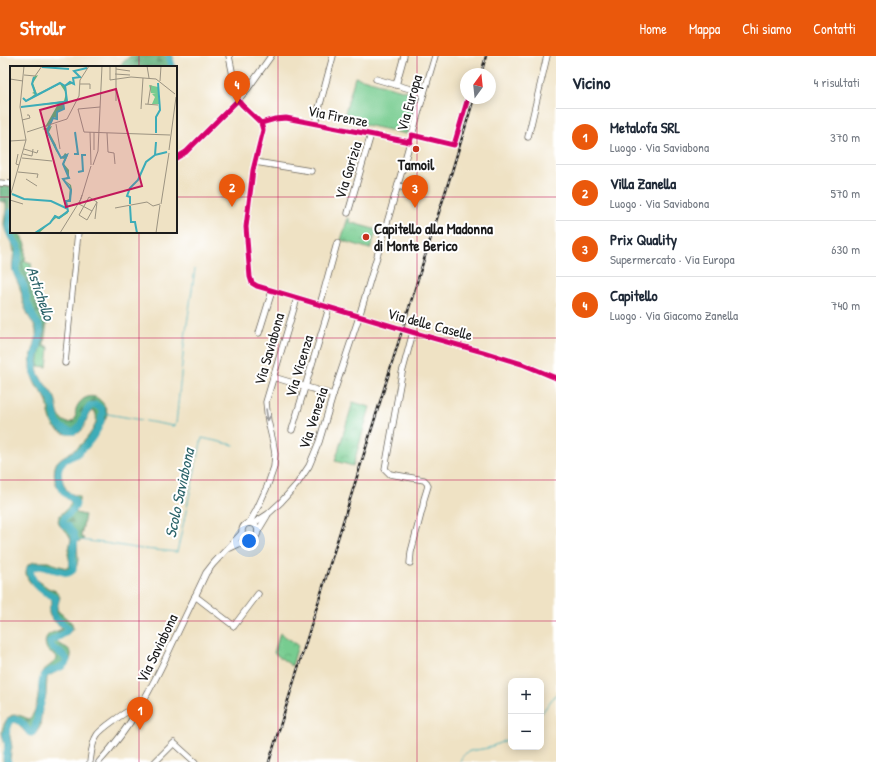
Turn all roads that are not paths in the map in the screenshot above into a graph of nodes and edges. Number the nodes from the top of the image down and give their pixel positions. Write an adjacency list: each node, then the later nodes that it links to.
1 (229, 56): 10 (street)
2 (271, 56): 10 (street)
3 (333, 56): 12 (street, Via Firenze)
4 (404, 56): 8 (street)
5 (435, 56): 9 (street, Via Europa)
6 (546, 56): 14 (street)
7 (376, 79): 8 (street)
8 (396, 85): 9 (street)
9 (424, 93): 15 (street, Via Europa)
10 (238, 100): 11 (street); 16 (street)
11 (261, 122): 12 (street, Via Firenze); 17 (street, Via Saviabona)
12 (315, 123): 13 (street, Via Firenze)
13 (371, 134): 15 (street, Via Firenze); 23 (street, Via Gorizia)
14 (528, 137)
15 (410, 142): 21 (street, Via Europa)
16 (177, 157)
17 (255, 162): 18 (street); 26 (street, Via Saviabona)
18 (312, 171)
19 (0, 183): 20 (street)
20 (10, 184)
21 (398, 186): 22 (street); 30 (street, Via Europa)
22 (419, 191)
23 (348, 213)
24 (78, 233): 33 (street)
25 (337, 243): 28 (street)
26 (272, 291): 27 (street, Via Saviabona); 31 (street)
27 (297, 298): 28 (street, Via delle Caselle); 34 (street, Via Saviabona)
28 (320, 305): 29 (street, Via delle Caselle)
29 (329, 308): 30 (street, Via delle Caselle); 36 (street, Via Vicenza)
30 (359, 317): 32 (street, Via delle Caselle); 37 (street, Via Venezia)
31 (259, 332)
32 (412, 332): 35 (street, Via delle Caselle); 45 (street, Via delle Caselle)
33 (65, 363)
34 (273, 377): 36 (street); 40 (street, Via Saviabona, one-way to 40)
35 (556, 378)
36 (305, 387): 37 (street); 38 (street, Via Vicenza)
37 (333, 395): 39 (street, Via Venezia)
38 (292, 430)
39 (268, 514): 40 (street, Via Venezia); 41 (street, Via Venezia)
40 (251, 523): 41 (street); 42 (street, Via Saviabona)
41 (258, 531): 43 (street)
42 (242, 533): 43 (street); 44 (street, Via Saviabona)
43 (249, 539): 44 (street)
44 (226, 550): 47 (street, Via Saviabona)
45 (410, 563)
46 (258, 594): 47 (street)
47 (195, 596): 48 (street, Via Saviabona)
48 (139, 710): 49 (street); 50 (street, Via Saviabona)
49 (90, 762)
50 (99, 762)
51 (155, 762): 52 (street)
52 (195, 762)

